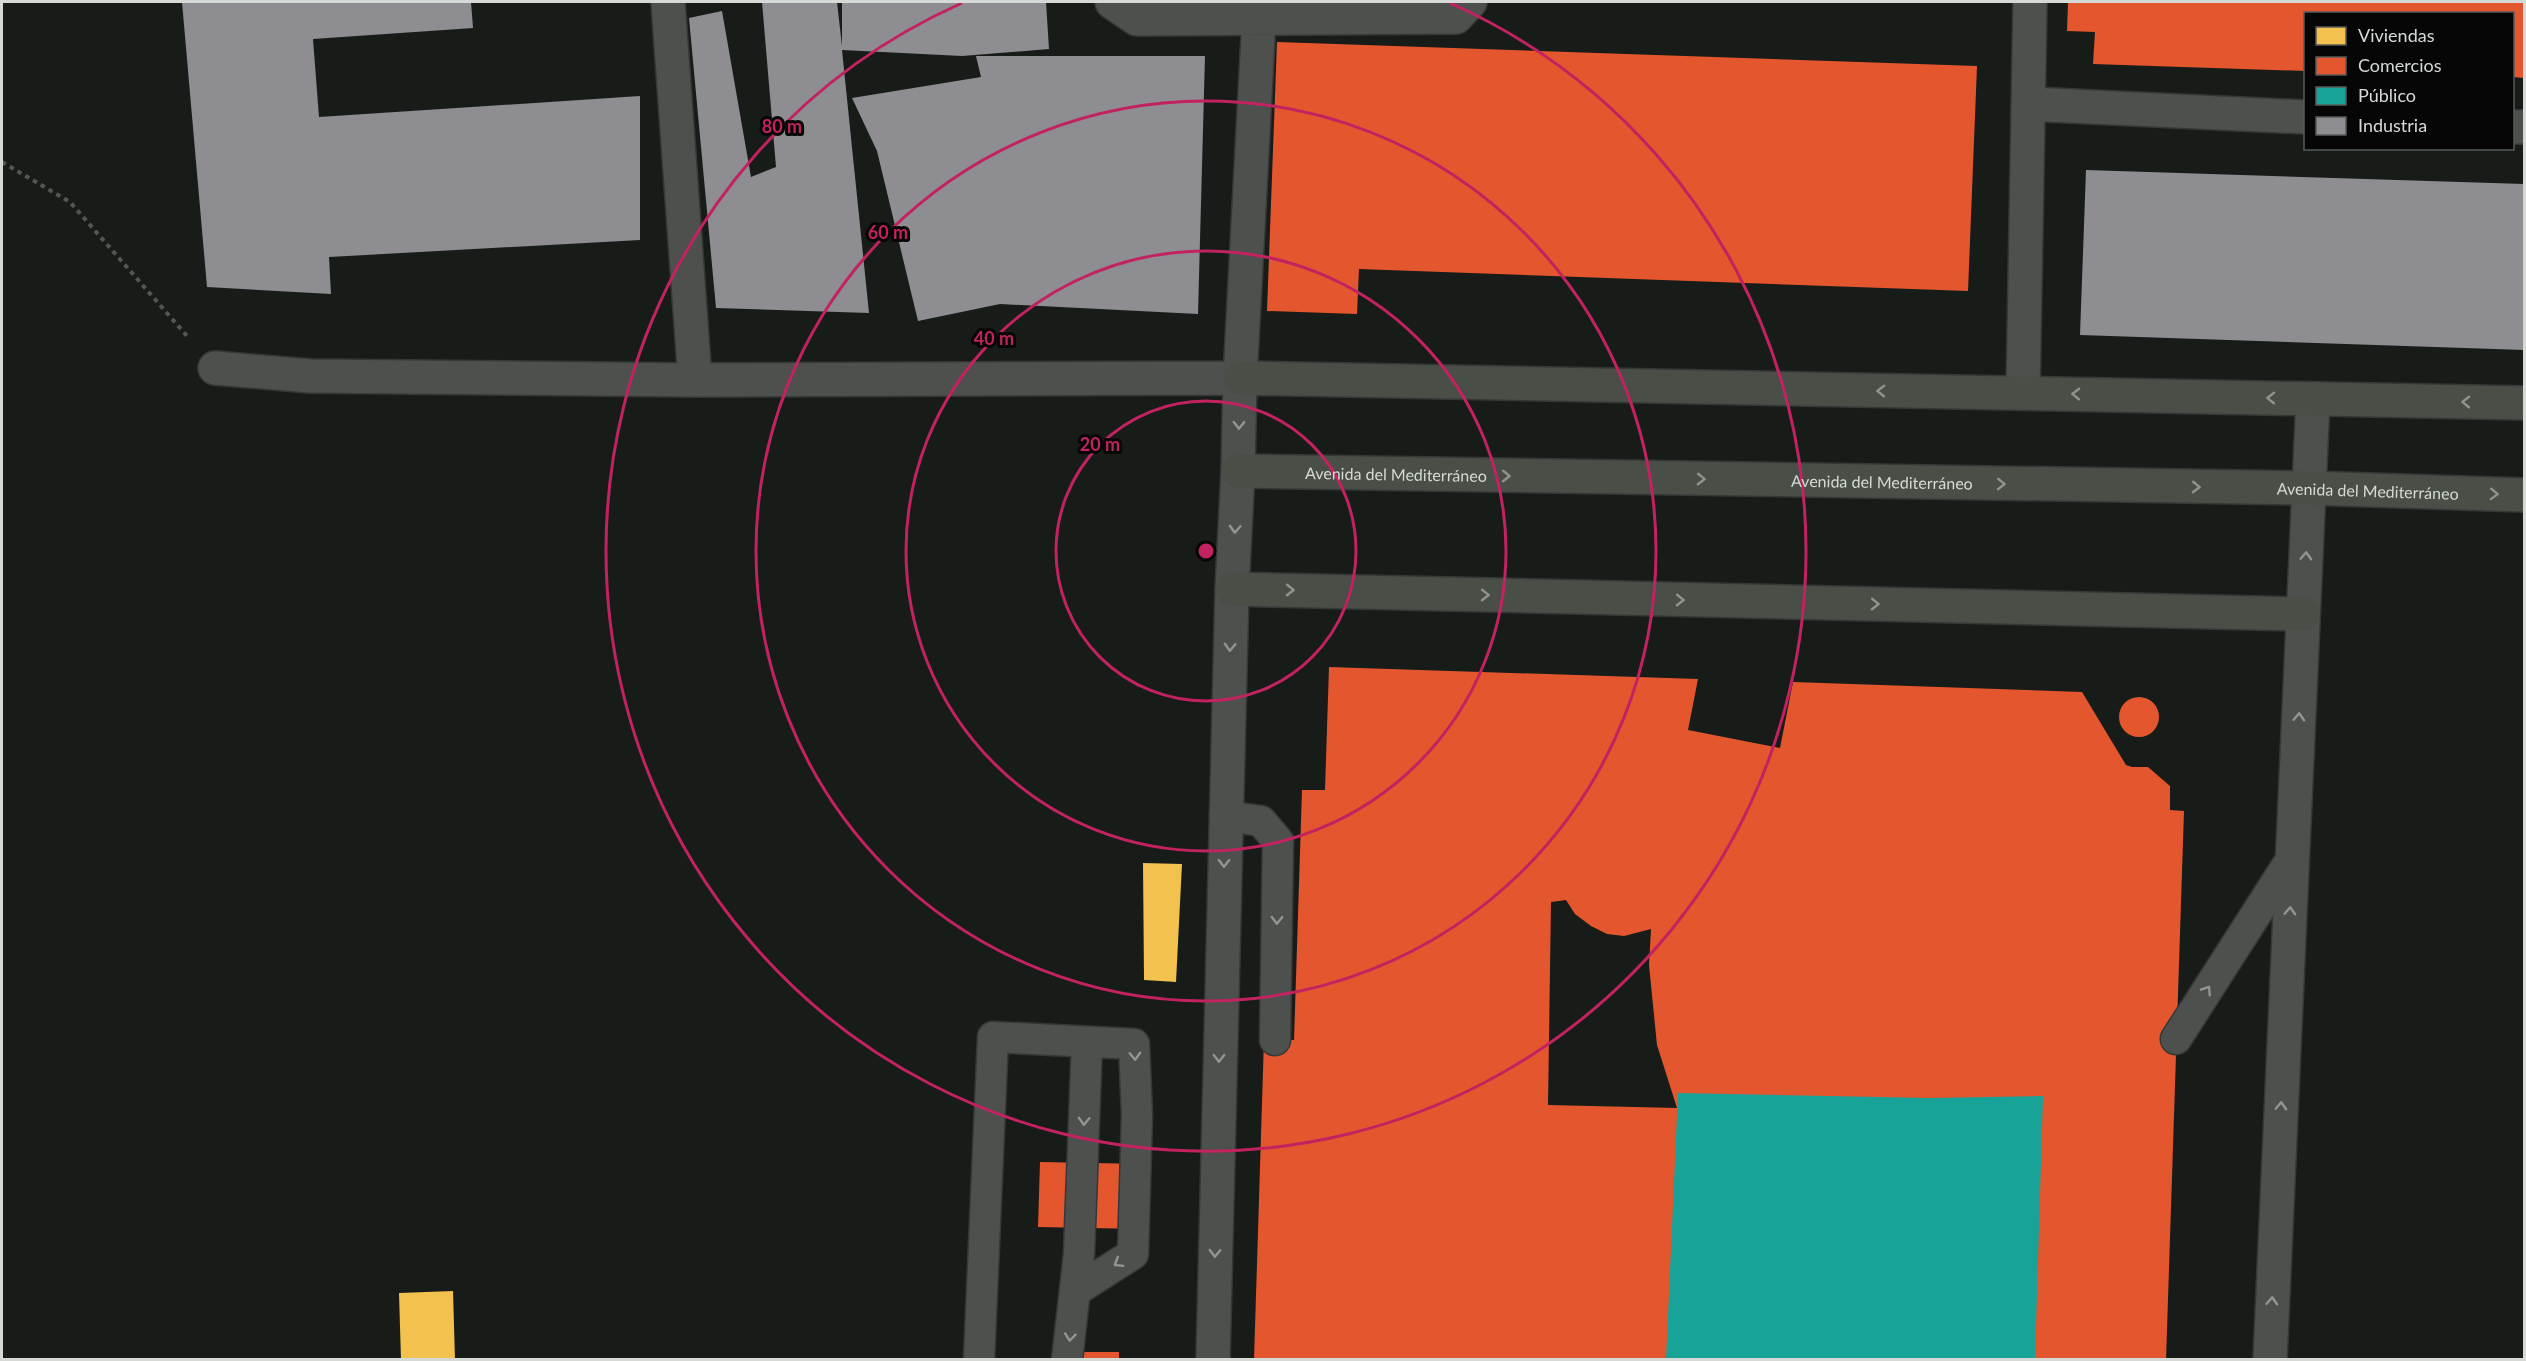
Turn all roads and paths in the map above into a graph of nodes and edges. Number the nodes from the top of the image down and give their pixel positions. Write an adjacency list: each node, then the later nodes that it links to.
1 (668, 2): 11 (street)
2 (1112, 2): 5 (street)
3 (1470, 2): 5 (street)
4 (2030, 2): 6 (street)
5 (1259, 18): 10 (street)
6 (2028, 104): 7 (street); 12 (street)
7 (2304, 117)
8 (2, 162): 9 (path)
9 (215, 368): 11 (street)
10 (1240, 378): 11 (street); 12 (street, one-way to 10); 15 (street, one-way to 15)
11 (695, 380)
12 (2023, 393): 13 (street, one-way to 12)
13 (2313, 399): 14 (street, one-way to 13); 16 (street)
14 (2524, 403)
15 (1238, 471): 16 (street, Avenida del Mediterráneo, one-way to 16); 18 (street, one-way to 18)
16 (2309, 488): 17 (street, Avenida del Mediterráneo, one-way to 17); 19 (street, one-way to 16)
17 (2524, 495)
18 (1232, 589): 19 (street, one-way to 19); 20 (street, one-way to 20)
19 (2303, 615): 21 (street, one-way to 19)
20 (1225, 816): 23 (lane, one-way to 23); 28 (street, one-way to 28)
21 (2292, 858): 22 (lane, one-way to 21); 29 (street, one-way to 21)
22 (2176, 1039)
23 (1275, 1040)
24 (1087, 1042): 25 (lane, one-way to 25); 25 (lane, one-way to 25); 26 (lane)
25 (1075, 1291): 27 (lane, one-way to 27)
26 (978, 1359)
27 (1067, 1359)
28 (1213, 1359)
29 (2270, 1359)

